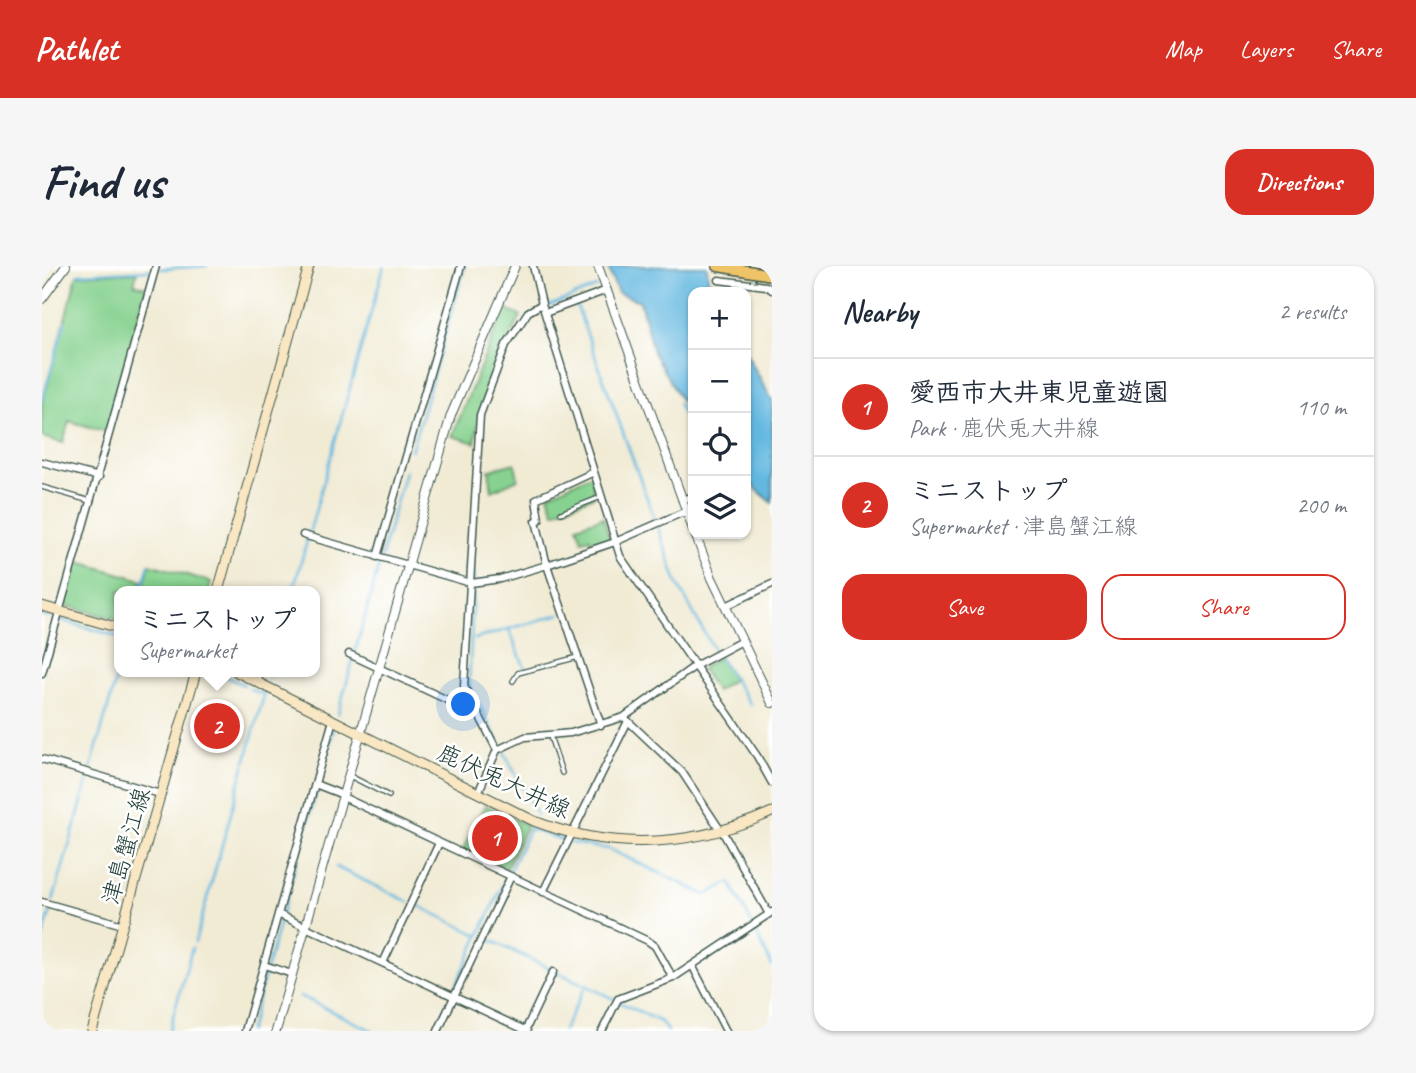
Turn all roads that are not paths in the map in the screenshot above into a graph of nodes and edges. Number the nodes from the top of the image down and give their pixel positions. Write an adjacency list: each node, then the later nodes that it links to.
1 (66, 266): 13 (street)
2 (156, 266): 18 (street)
3 (309, 266): 35 (main road)
4 (461, 266): 30 (street)
5 (515, 266): 31 (street)
6 (533, 266): 14 (street)
7 (598, 266): 11 (street)
8 (718, 266): 9 (main road)
9 (772, 275)
10 (719, 280): 12 (street)
11 (607, 290): 15 (street); 22 (street)
12 (772, 290)
13 (43, 298)
14 (542, 304): 15 (street); 33 (street)
15 (545, 313): 17 (street)
16 (42, 462): 18 (street)
17 (594, 471): 20 (street); 32 (street)
18 (99, 477): 23 (street)
19 (42, 487): 23 (lane)
20 (601, 497): 25 (lane); 29 (street)
21 (688, 498): 22 (street)
22 (682, 500): 24 (street)
23 (92, 501): 38 (street)
24 (686, 511): 26 (street); 29 (street)
25 (561, 513)
26 (688, 516)
27 (306, 536): 30 (street)
28 (697, 539): 37 (street)
29 (615, 542): 32 (street); 43 (street)
30 (381, 558): 31 (street)
31 (409, 565): 33 (street); 44 (street)
32 (547, 565): 33 (street); 42 (street)
33 (472, 582): 51 (street)
34 (772, 584): 37 (street)
35 (219, 586)
36 (42, 606): 38 (main road)
37 (726, 606): 40 (street)
38 (59, 611): 39 (main road); 45 (street)
39 (114, 627)
40 (742, 641): 43 (street); 52 (street)
41 (353, 655): 44 (street)
42 (578, 657): 49 (lane); 55 (street)
43 (695, 666): 53 (street); 62 (street)
44 (379, 667): 51 (street); 56 (street)
45 (42, 673)
46 (194, 677): 65 (main road, 津島蟹江線)
47 (248, 677): 50 (main road, 鹿伏兎大井線)
48 (259, 677): 50 (lane)
49 (513, 681)
50 (261, 683): 54 (main road, 鹿伏兎大井線)
51 (470, 698): 58 (street)
52 (772, 704)
53 (626, 719): 55 (street); 69 (street); 70 (street)
54 (333, 720): 56 (main road, 鹿伏兎大井線); 63 (street)
55 (601, 725): 57 (street)
56 (360, 733): 61 (street); 64 (main road, 鹿伏兎大井線)
57 (550, 734): 58 (street); 60 (lane)
58 (500, 749): 64 (street)
59 (42, 759): 65 (street)
60 (562, 773)
61 (349, 776): 66 (street); 67 (lane)
62 (772, 783)
63 (317, 785): 66 (street); 76 (street)
64 (478, 793): 70 (main road, 鹿伏兎大井線)
65 (160, 794): 77 (main road, 津島蟹江線)
66 (343, 796): 71 (street); 78 (street)
67 (388, 796)
68 (772, 812): 69 (main road, 鹿伏兎大井線)
69 (722, 831): 70 (main road, 鹿伏兎大井線); 75 (street)
70 (571, 834): 73 (street)
71 (439, 842): 72 (street); 79 (street)
72 (511, 876): 73 (street); 85 (street)
73 (543, 892): 84 (street)
74 (42, 902): 77 (street)
75 (771, 913): 81 (street)
76 (281, 915): 78 (street); 80 (street)
77 (123, 925): 86 (main road, 津島蟹江線)
78 (306, 927): 79 (street); 83 (street)
79 (383, 963): 85 (street)
80 (266, 966): 83 (street); 87 (street)
81 (693, 967): 84 (street); 92 (street)
82 (553, 972): 90 (street)
83 (292, 974): 88 (street)
84 (673, 978): 91 (street)
85 (454, 996): 89 (street); 90 (street)
86 (92, 1031)
87 (245, 1031)
88 (276, 1031)
89 (438, 1031)
90 (526, 1031)
91 (602, 1031)
92 (726, 1031)

